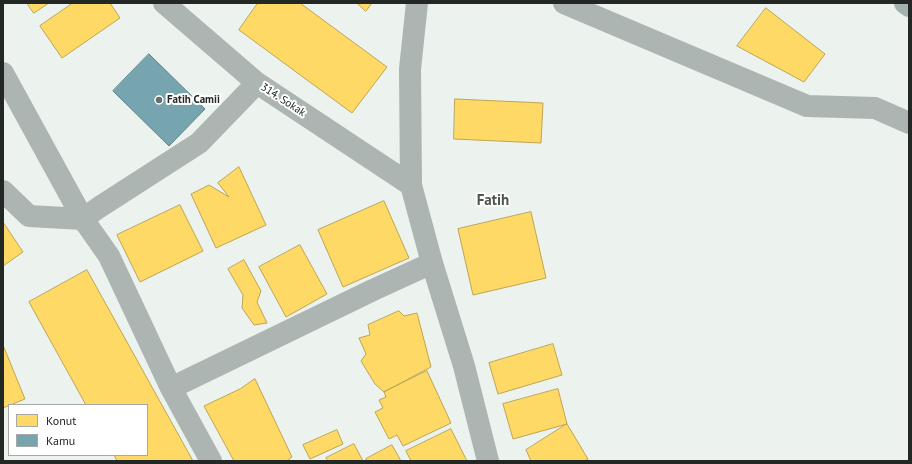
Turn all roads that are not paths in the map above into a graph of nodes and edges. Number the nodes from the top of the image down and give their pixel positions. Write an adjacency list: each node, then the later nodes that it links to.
1 (164, 3): 7 (street, 314. Sokak)
2 (417, 3): 9 (street)
3 (564, 3): 8 (street)
4 (905, 3): 5 (highway)
5 (909, 6)
6 (3, 73): 11 (street)
7 (257, 83): 9 (street, 314. Sokak); 11 (street)
8 (909, 123)
9 (411, 185): 12 (street)
10 (3, 191): 11 (street)
11 (83, 220): 13 (street)
12 (432, 263): 13 (street); 15 (street)
13 (171, 388): 14 (street)
14 (211, 461)
15 (488, 461)

